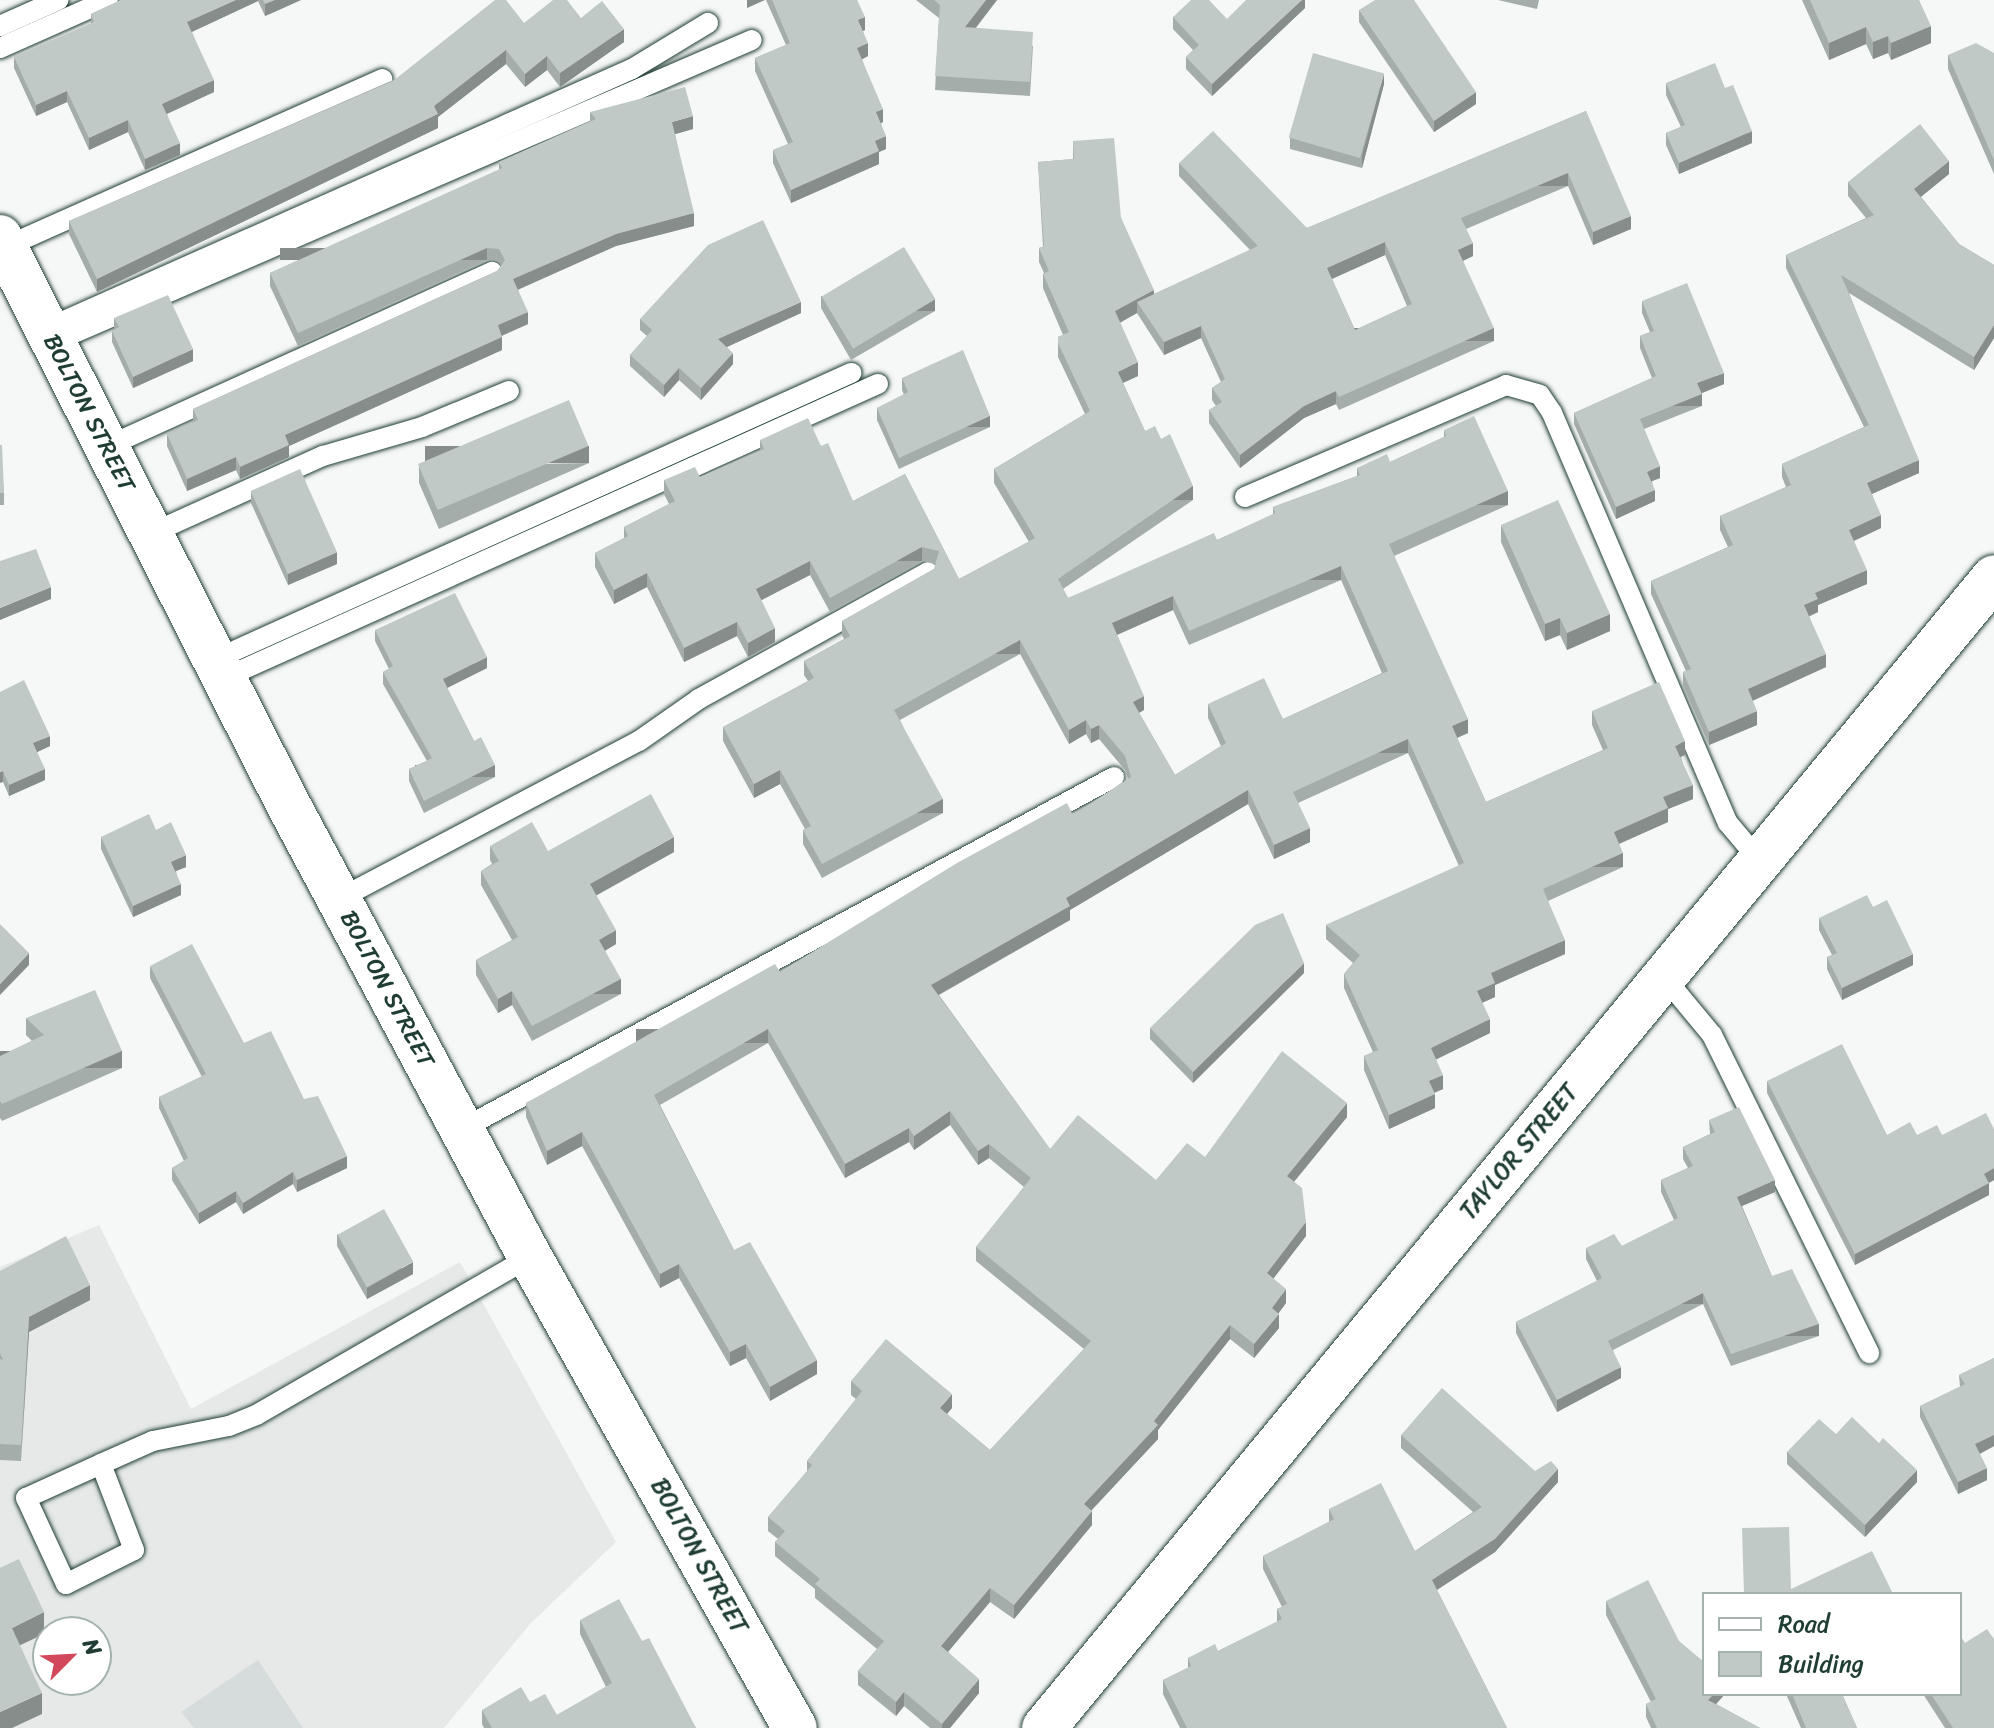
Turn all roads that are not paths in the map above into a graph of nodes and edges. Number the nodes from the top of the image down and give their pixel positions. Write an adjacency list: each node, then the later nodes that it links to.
1 (58, 0): 4 (lane)
2 (108, 0): 6 (lane)
3 (708, 23): 10 (lane)
4 (0, 26)
5 (752, 40): 10 (lane)
6 (0, 48)
7 (382, 79): 8 (lane)
8 (2, 242): 10 (main road, BOLTON STREET)
9 (492, 272): 14 (lane)
10 (50, 335): 14 (main road, BOLTON STREET)
11 (851, 373): 19 (lane)
12 (878, 384): 19 (lane)
13 (509, 391): 16 (lane)
14 (106, 447): 16 (main road, BOLTON STREET)
15 (1245, 497): 21 (lane)
16 (150, 534): 19 (main road, BOLTON STREET)
17 (928, 572): 22 (lane)
18 (1994, 577): 21 (main road, TAYLOR STREET)
19 (219, 669): 22 (main road, BOLTON STREET)
20 (1114, 777): 24 (lane)
21 (1760, 861): 23 (main road, TAYLOR STREET)
22 (339, 899): 24 (main road, BOLTON STREET)
23 (1664, 977): 26 (lane); 29 (main road, TAYLOR STREET)
24 (462, 1129): 25 (main road, BOLTON STREET)
25 (530, 1257): 27 (lane); 28 (main road, BOLTON STREET)
26 (1869, 1353)
27 (101, 1464): 27 (lane)
28 (795, 1728)
29 (1044, 1728)

